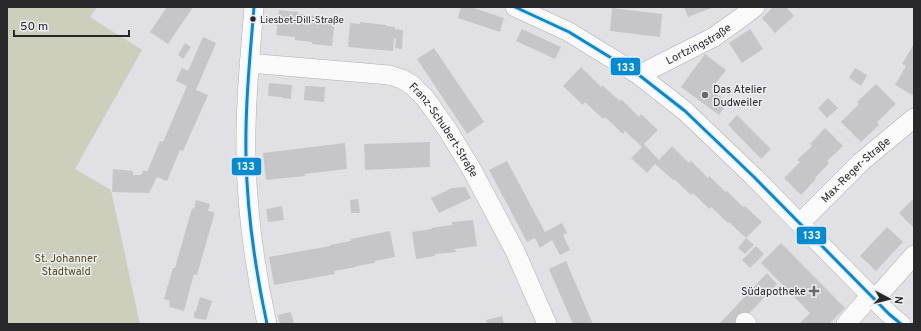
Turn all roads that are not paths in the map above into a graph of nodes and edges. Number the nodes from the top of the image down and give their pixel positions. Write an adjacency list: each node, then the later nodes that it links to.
1 (254, 7): 4 (street)
2 (515, 7): 5 (street)
3 (755, 7): 5 (street, Lortzingstraße)
4 (249, 63): 10 (street); 11 (street, Franz-Schubert-Straße)
5 (639, 75): 7 (street)
6 (914, 118): 7 (street, Max-Reger-Straße)
7 (800, 223): 9 (street)
8 (914, 255): 9 (street)
9 (873, 297): 12 (street); 13 (street)
10 (267, 324)
11 (547, 324)
12 (846, 324)
13 (901, 324)

